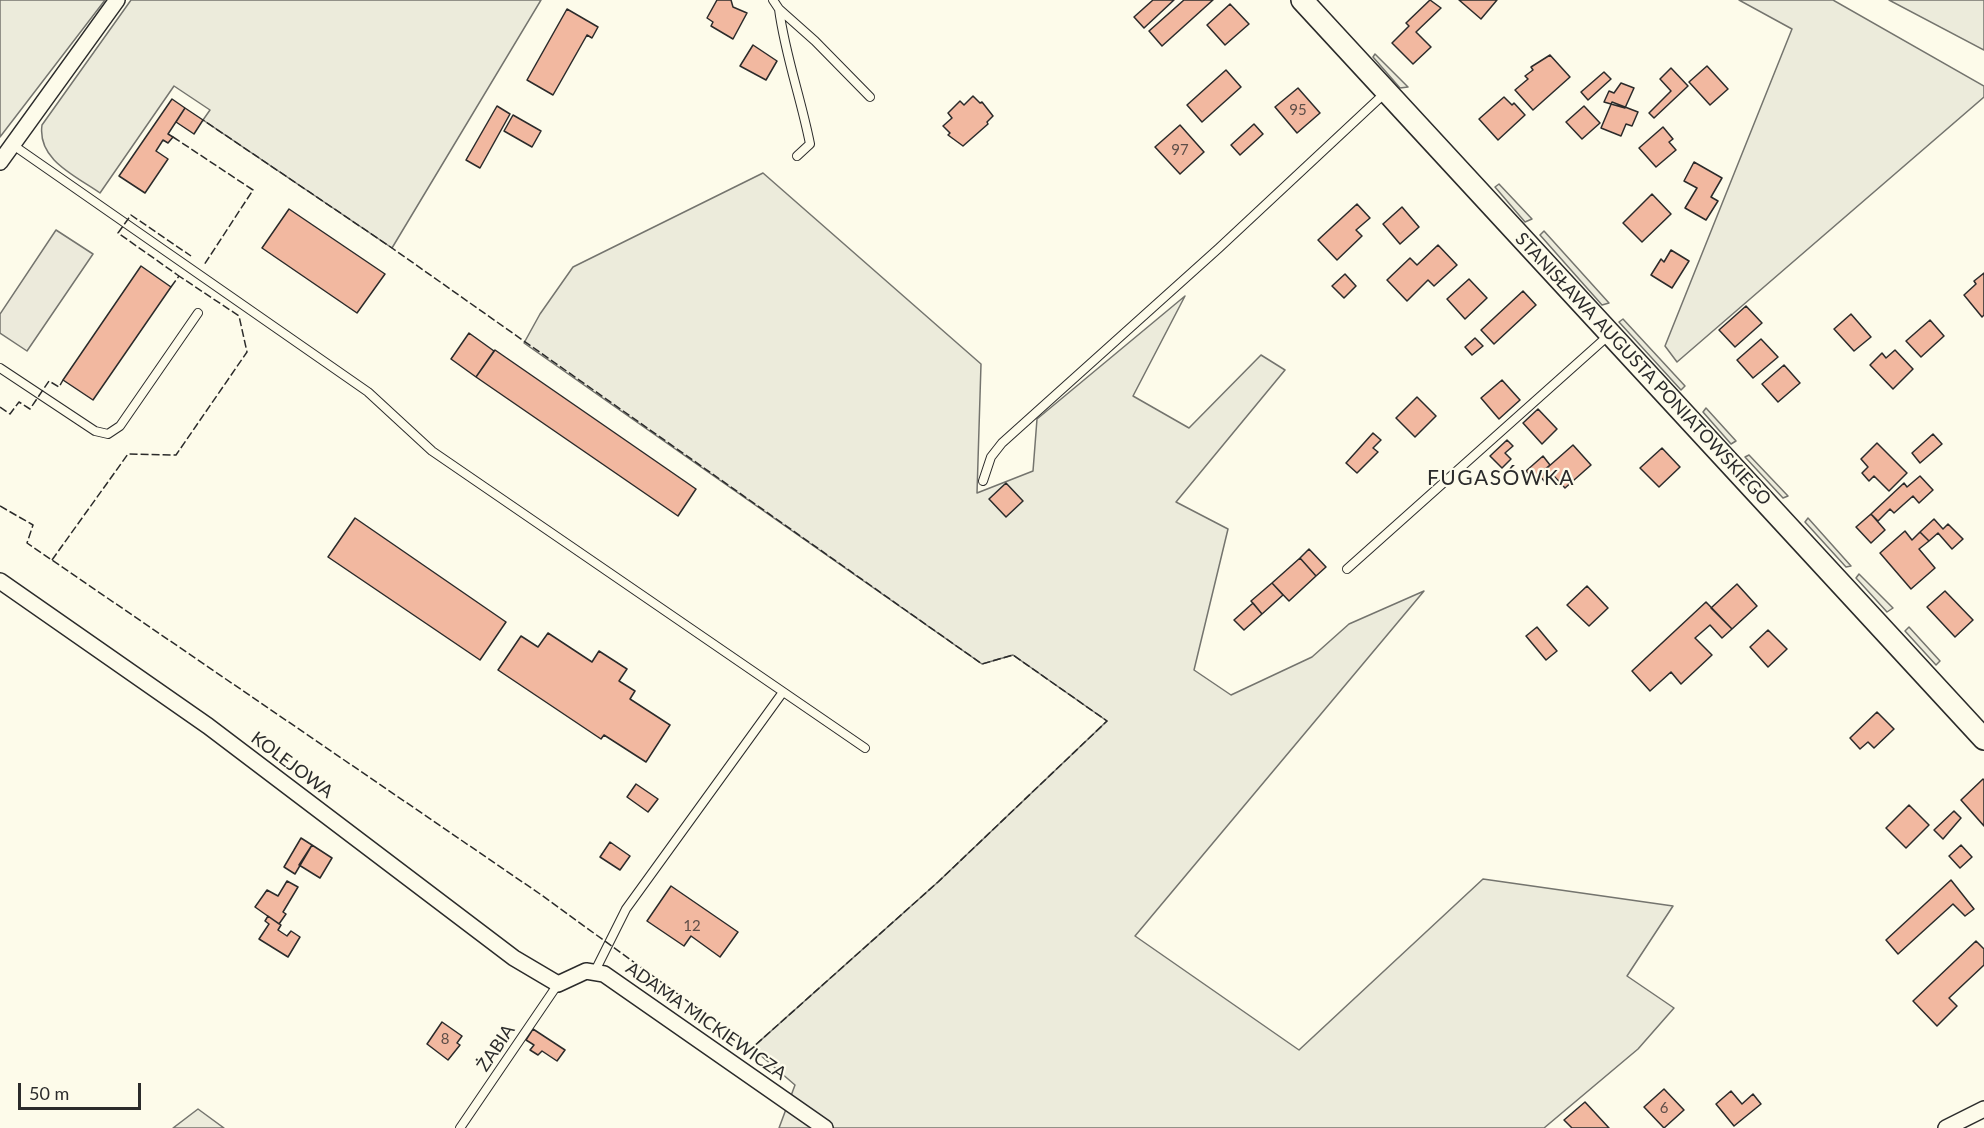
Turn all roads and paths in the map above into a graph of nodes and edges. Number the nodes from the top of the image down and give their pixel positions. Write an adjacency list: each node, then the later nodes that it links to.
1 (117, 0): 7 (street)
2 (773, 0): 4 (lane)
3 (1302, 0): 5 (main road, STANISŁAWA AUGUSTA PONIATOWSKIEGO)
4 (779, 9): 6 (lane); 8 (lane)
5 (1386, 92): 11 (main road, STANISŁAWA AUGUSTA PONIATOWSKIEGO); 13 (lane)
6 (870, 97)
7 (13, 145): 9 (street); 16 (lane)
8 (797, 156)
9 (0, 162)
10 (198, 313): 12 (lane)
11 (1610, 334): 14 (lane); 17 (main road, STANISŁAWA AUGUSTA PONIATOWSKIEGO)
12 (0, 368)
13 (983, 481)
14 (1347, 569)
15 (0, 580): 20 (street, KOLEJOWA)
16 (783, 692): 18 (lane); 19 (lane)
17 (1984, 739)
18 (865, 748)
19 (595, 971): 20 (street, ADAMA MICKIEWICZA); 23 (street, ADAMA MICKIEWICZA)
20 (558, 984): 22 (lane, ŻABIA)
21 (1984, 1109): 24 (street)
22 (460, 1128)
23 (825, 1128)
24 (1946, 1128)

